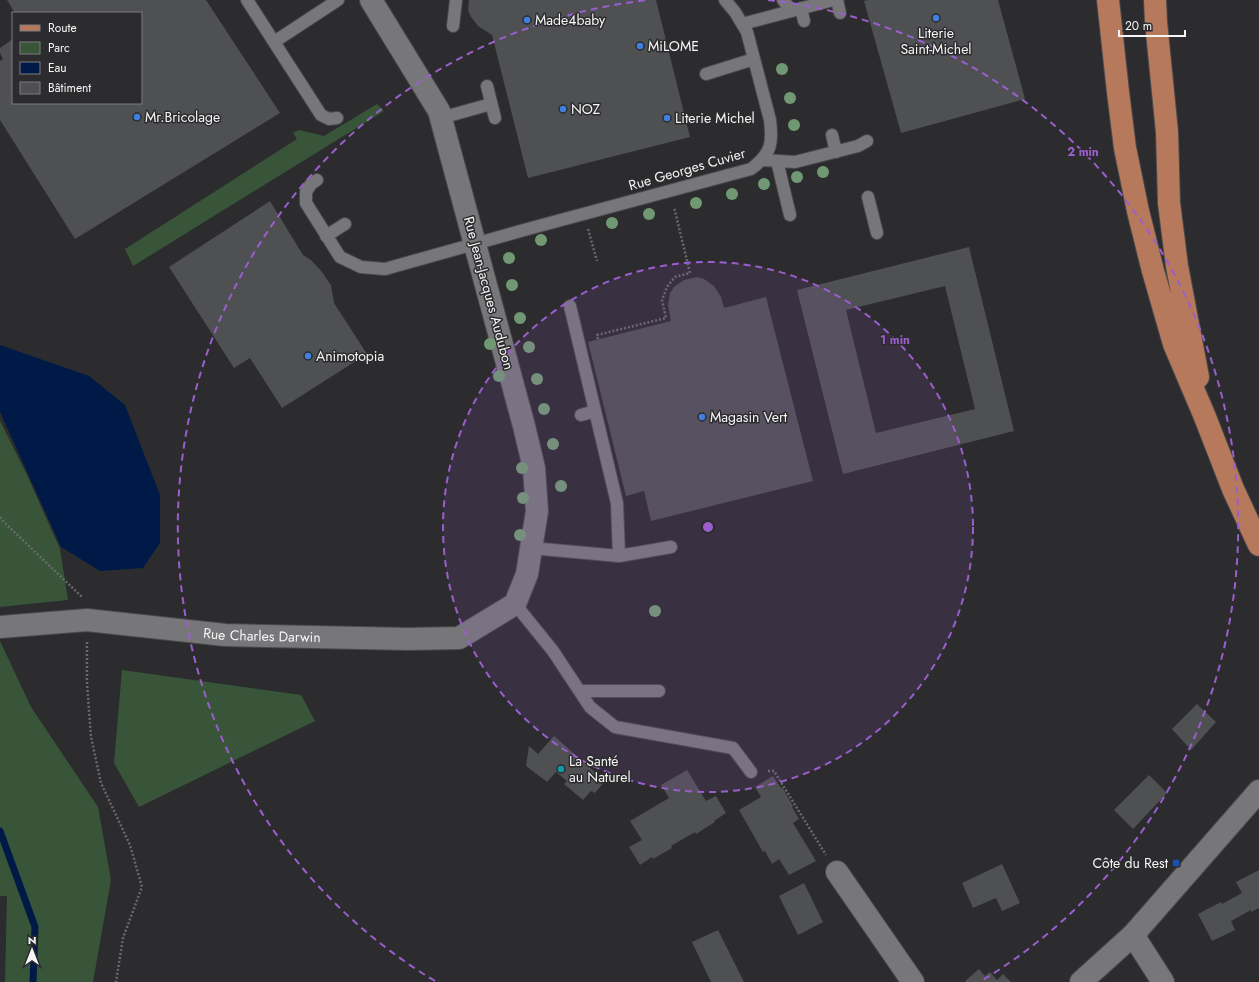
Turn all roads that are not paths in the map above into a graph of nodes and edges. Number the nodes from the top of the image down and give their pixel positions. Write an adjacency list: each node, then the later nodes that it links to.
1 (338, 0): 16 (lane)
2 (371, 0): 22 (street, Rue Jean-Jacques Audubon)
3 (456, 0): 15 (lane)
4 (725, 0): 14 (lane, Rue Georges Cuvier)
5 (783, 0): 11 (lane)
6 (833, 0): 11 (lane)
7 (837, 0): 12 (lane)
8 (1108, 0): 39 (main road)
9 (1155, 0): 39 (main road)
10 (251, 1): 16 (lane)
11 (797, 10): 13 (lane); 14 (lane)
12 (840, 13)
13 (804, 21)
14 (742, 24): 17 (lane, Rue Georges Cuvier)
15 (453, 26)
16 (274, 42): 21 (lane)
17 (754, 59): 18 (lane); 27 (lane, Rue Georges Cuvier)
18 (706, 74)
19 (487, 86): 20 (lane)
20 (491, 104): 22 (lane); 23 (lane)
21 (337, 118)
22 (441, 118): 35 (street, Rue Jean-Jacques Audubon)
23 (494, 118)
24 (832, 135): 26 (lane)
25 (867, 142): 26 (lane)
26 (836, 152): 28 (lane)
27 (763, 160): 28 (lane); 35 (lane, Rue Georges Cuvier)
28 (777, 161): 31 (lane)
29 (317, 180): 34 (lane, Rue Georges Cuvier)
30 (868, 197): 33 (lane)
31 (790, 215)
32 (345, 224): 34 (lane)
33 (877, 233)
34 (326, 236): 35 (lane, Rue Georges Cuvier)
35 (474, 243): 42 (street, Rue Jean-Jacques Audubon)
36 (570, 306): 37 (lane)
37 (595, 411): 38 (lane); 43 (lane)
38 (581, 415)
39 (1206, 417): 40 (main road)
40 (1259, 545)
41 (671, 547): 43 (lane)
42 (531, 548): 43 (lane); 44 (street, Rue Jean-Jacques Audubon)
43 (619, 556)
44 (515, 604): 45 (street, Rue Charles Darwin); 46 (lane)
45 (0, 627)
46 (580, 691): 47 (lane); 48 (lane)
47 (659, 691)
48 (751, 772)
49 (1259, 790): 51 (street)
50 (837, 872): 52 (street)
51 (1133, 935): 53 (street); 54 (street)
52 (914, 982)
53 (1081, 982)
54 (1163, 982)

